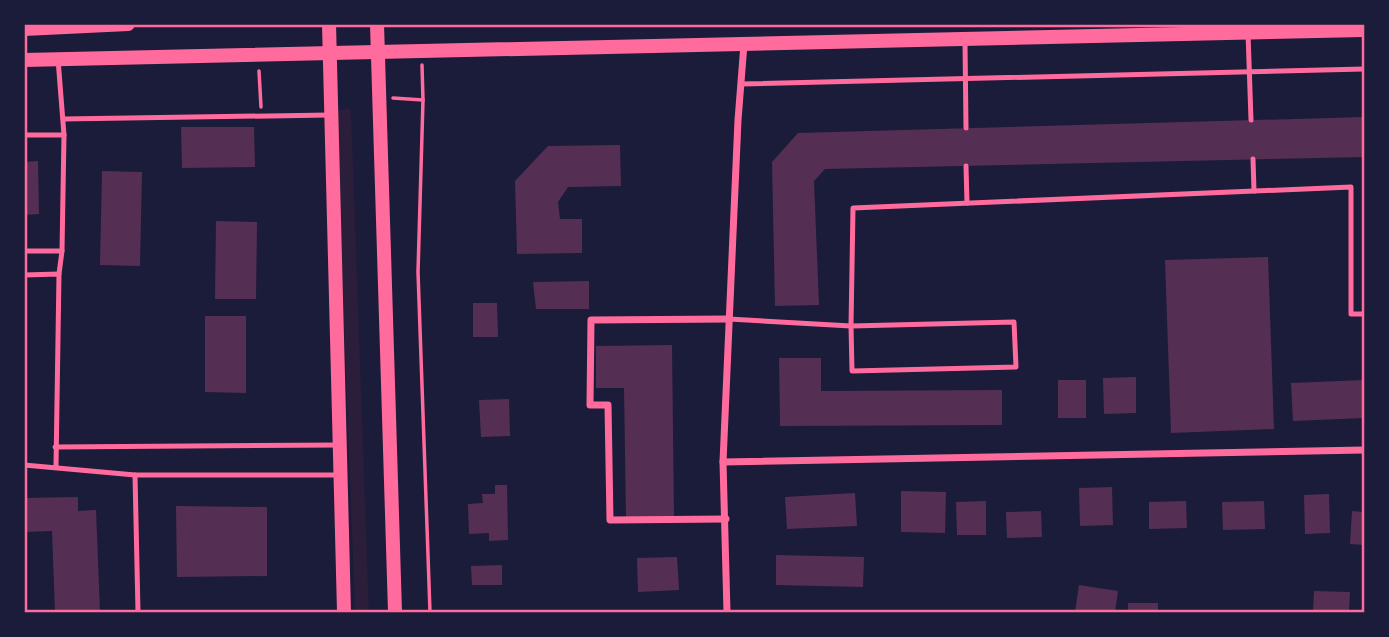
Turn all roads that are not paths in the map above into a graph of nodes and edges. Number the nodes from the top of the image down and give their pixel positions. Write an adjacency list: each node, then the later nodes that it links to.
1 (128, 24): 4 (main road)
2 (329, 24): 9 (main road)
3 (377, 24): 10 (main road)
4 (24, 29)
5 (1364, 30): 6 (main road)
6 (1248, 33): 7 (main road); 14 (lane)
7 (965, 39): 8 (main road); 15 (lane)
8 (744, 44): 10 (main road); 16 (street)
9 (330, 52): 10 (main road); 11 (main road); 17 (main road)
10 (378, 52): 45 (main road)
11 (58, 59): 12 (main road); 18 (lane)
12 (24, 60)
13 (1364, 69): 14 (lane)
14 (1250, 72): 15 (lane); 19 (lane)
15 (965, 79): 16 (lane); 20 (lane)
16 (741, 84): 32 (street)
17 (331, 115): 18 (lane); 34 (main road)
18 (62, 120): 22 (lane)
19 (1251, 120)
20 (966, 128)
21 (24, 135): 22 (lane)
22 (64, 135): 27 (lane)
23 (1253, 159): 25 (lane)
24 (966, 166): 26 (lane)
25 (1254, 191): 26 (lane); 31 (lane)
26 (967, 203): 33 (lane)
27 (62, 250): 28 (lane); 29 (lane)
28 (24, 251)
29 (59, 274): 30 (lane); 35 (lane)
30 (24, 275)
31 (1364, 314)
32 (729, 319): 33 (lane); 37 (street); 42 (street)
33 (851, 326): 33 (lane)
34 (339, 445): 35 (lane); 41 (main road)
35 (55, 447): 39 (lane)
36 (1364, 450): 37 (street)
37 (723, 462): 42 (street)
38 (24, 465): 39 (lane)
39 (56, 466): 40 (lane)
40 (135, 475): 41 (lane); 43 (lane)
41 (341, 475): 44 (main road)
42 (726, 519): 46 (street)
43 (138, 612)
44 (344, 612)
45 (395, 612)
46 (727, 612)

